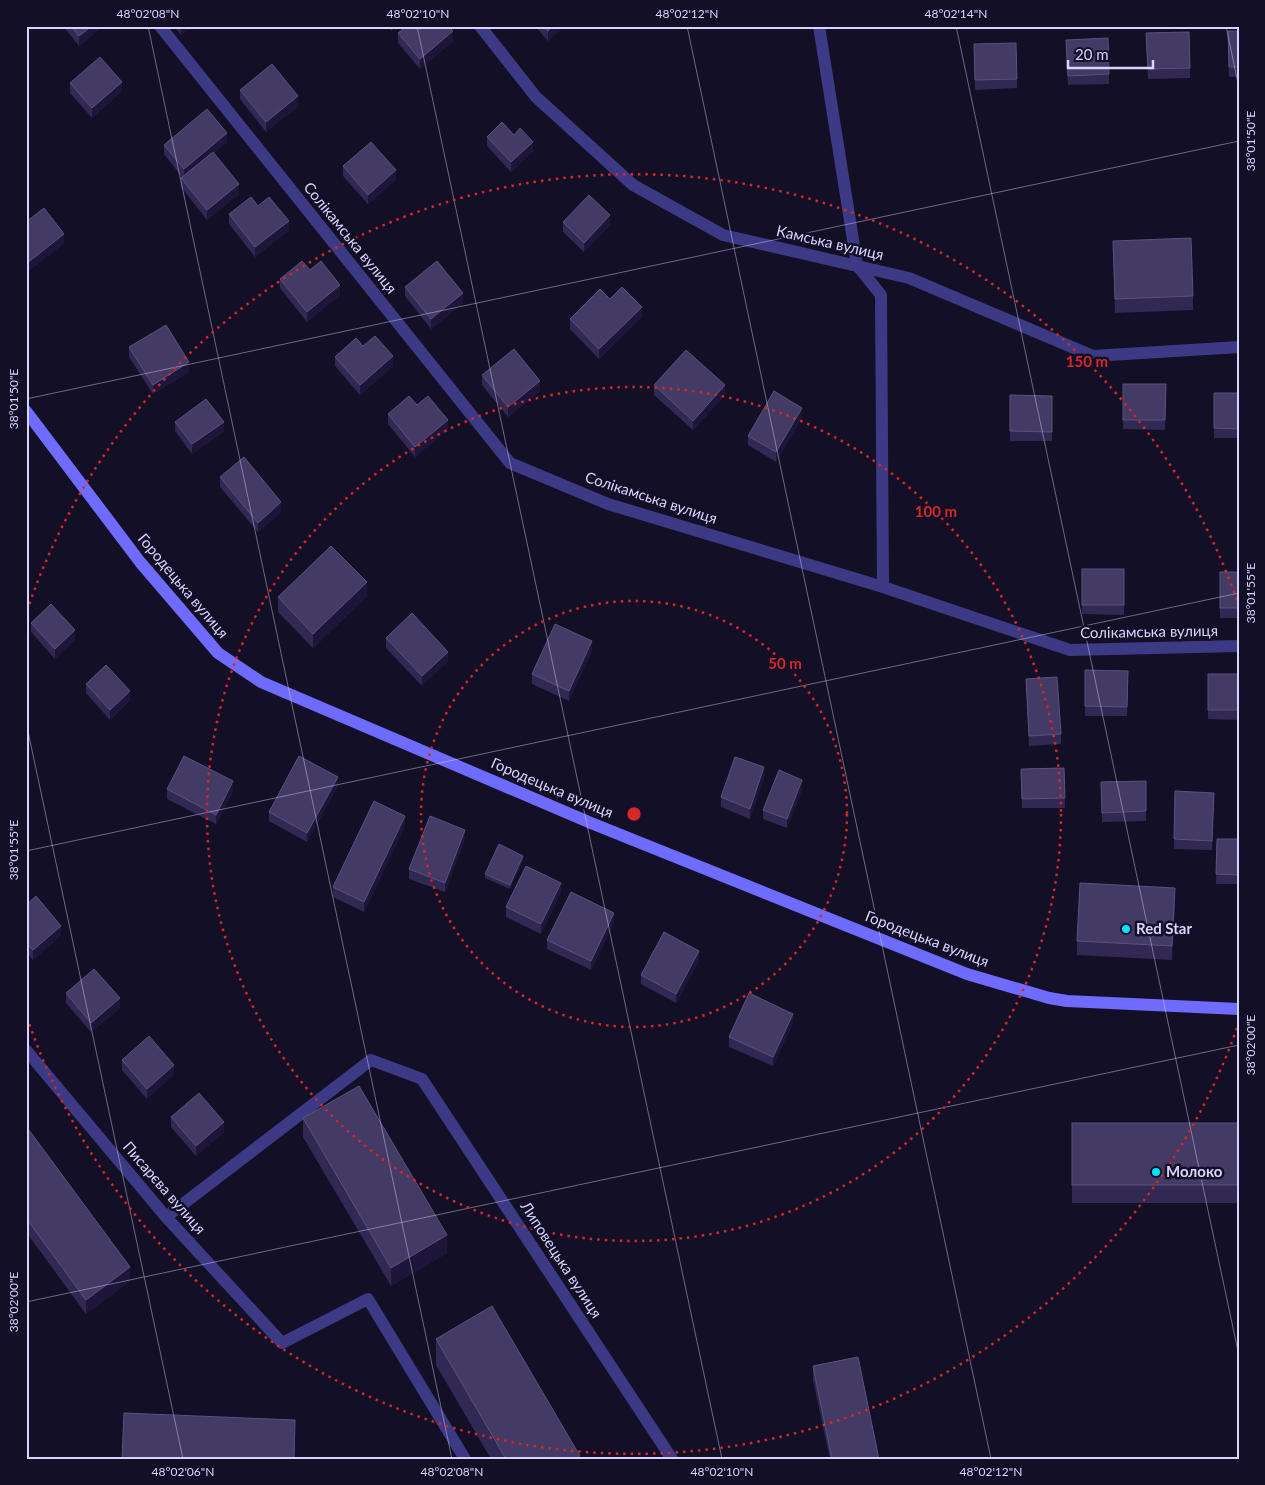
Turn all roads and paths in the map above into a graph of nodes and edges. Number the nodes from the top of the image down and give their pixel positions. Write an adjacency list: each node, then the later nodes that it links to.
1 (160, 26): 7 (street, Солікамська вулиця)
2 (480, 26): 4 (street, Камська вулиця)
3 (819, 26): 4 (street)
4 (857, 266): 5 (street, Камська вулиця); 7 (street)
5 (1239, 347)
6 (26, 411): 9 (main road, Городецька вулиця)
7 (883, 588): 8 (street, Солікамська вулиця)
8 (1239, 646)
9 (1239, 1009)
10 (26, 1050): 11 (street, Писарєва вулиця)
11 (166, 1217): 12 (street, Писарєва вулиця); 13 (street, Липовецька вулиця)
12 (465, 1459)
13 (672, 1459)

